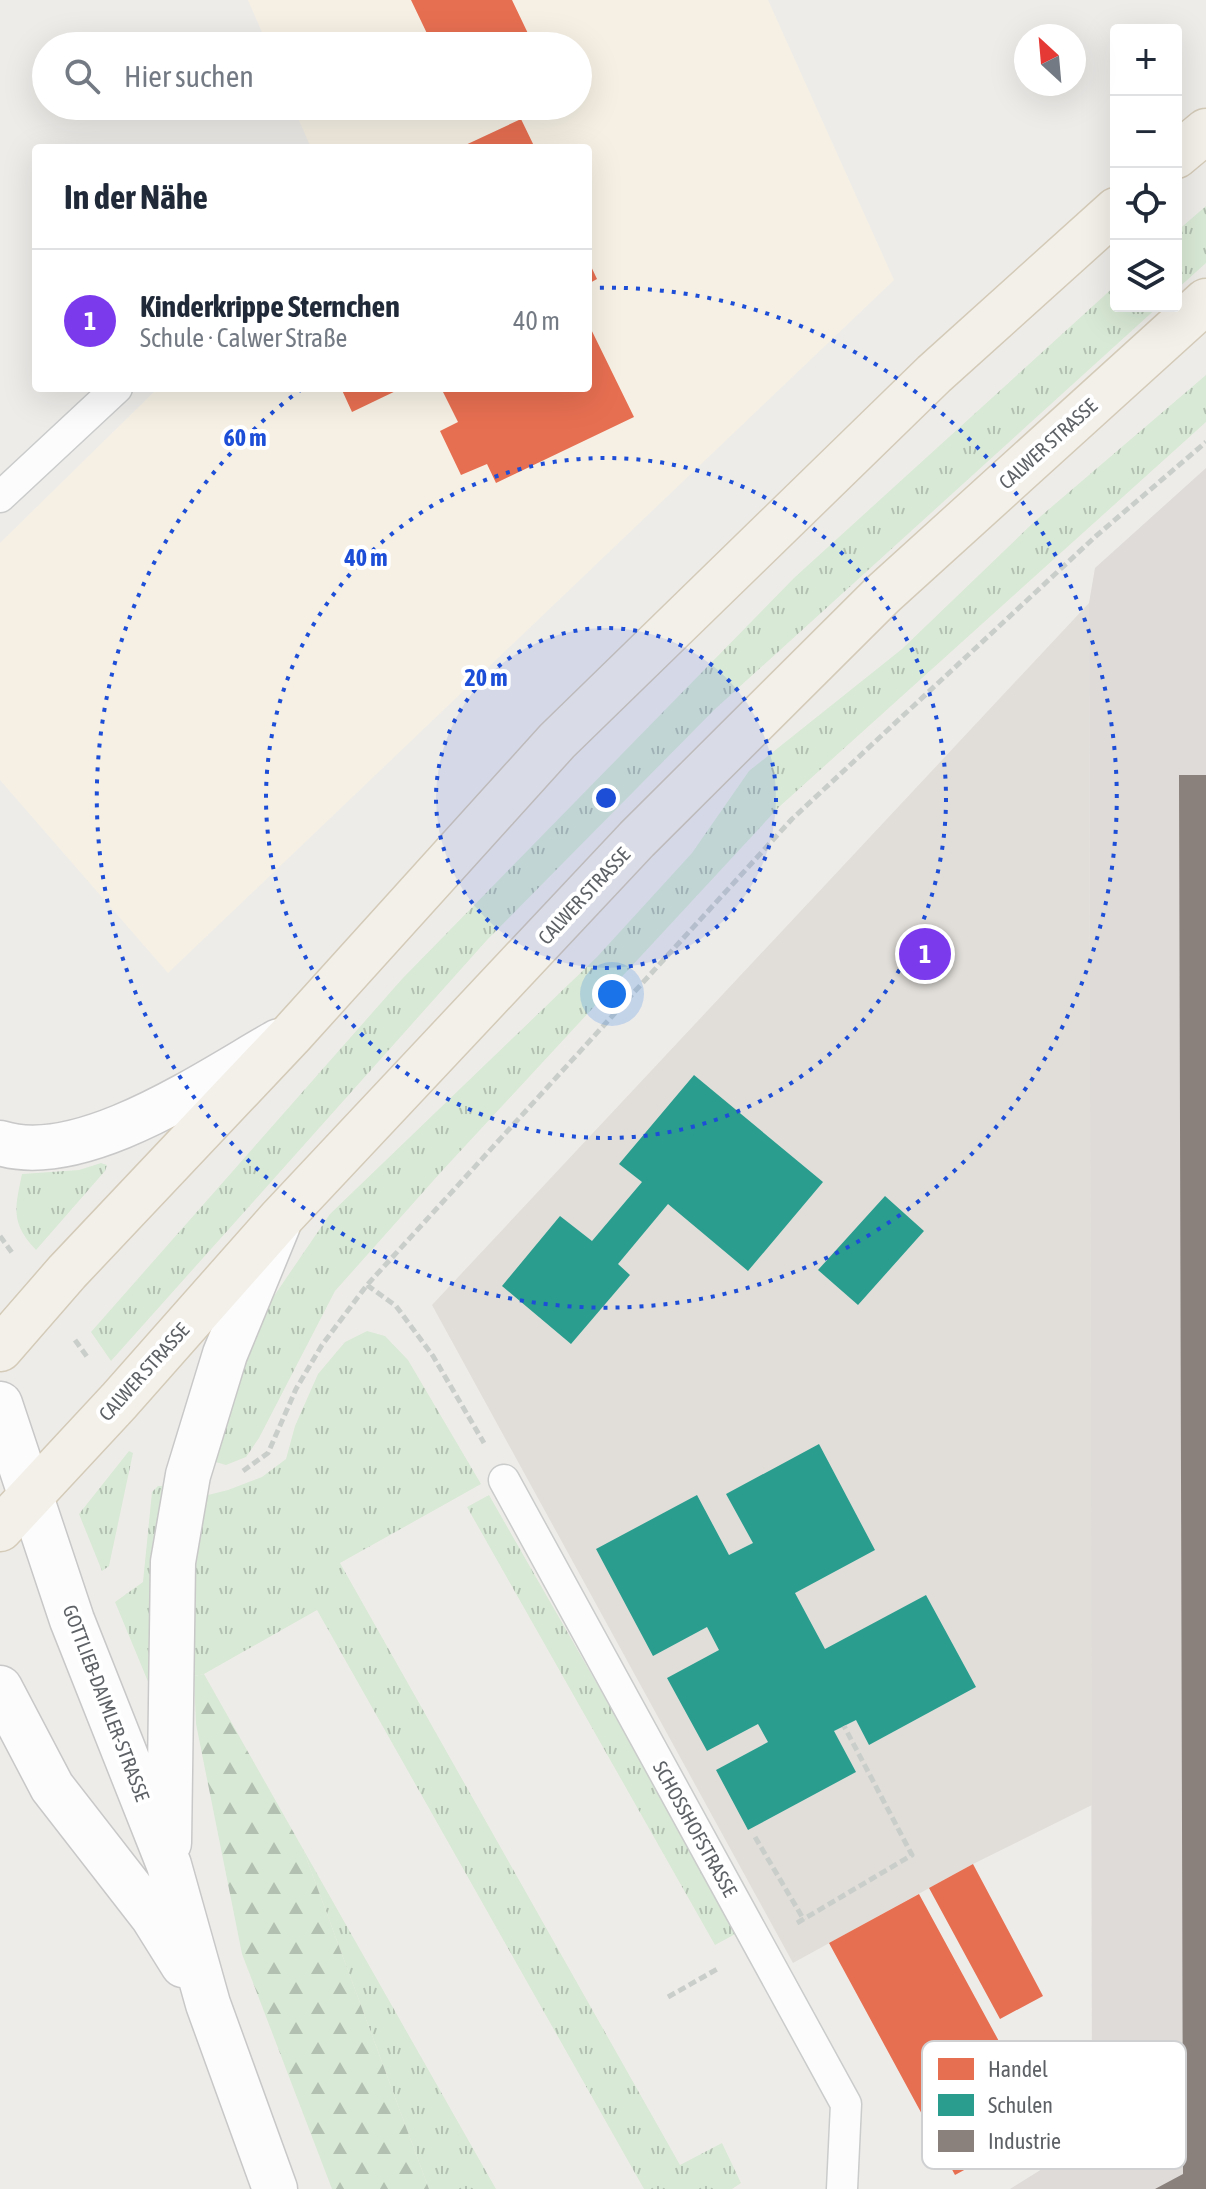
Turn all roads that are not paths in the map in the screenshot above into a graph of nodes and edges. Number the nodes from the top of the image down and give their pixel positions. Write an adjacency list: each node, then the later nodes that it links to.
1 (1206, 131): 2 (main road)
2 (1182, 151)
3 (1110, 215): 7 (main road)
4 (1206, 301): 9 (main road, CALWER STRASSE)
5 (113, 392): 6 (lane)
6 (0, 497)
7 (292, 1034): 8 (main road); 10 (main road)
8 (0, 1143)
9 (280, 1219): 13 (main road, CALWER STRASSE); 18 (main road)
10 (0, 1349)
11 (0, 1404): 13 (main road, GOTTLIEB-DAIMLER-STRASSE)
12 (504, 1480): 21 (lane, SCHOSSHOFSTRASSE)
13 (31, 1495): 14 (main road, CALWER STRASSE); 18 (main road, GOTTLIEB-DAIMLER-STRASSE)
14 (0, 1529)
15 (0, 1688): 17 (main road, GOTTLIEB-DAIMLER-STRASSE)
16 (0, 1765): 17 (main road)
17 (52, 1787): 19 (main road, GOTTLIEB-DAIMLER-STRASSE)
18 (169, 1865): 19 (main road, GOTTLIEB-DAIMLER-STRASSE)
19 (208, 2004): 20 (main road, GOTTLIEB-DAIMLER-STRASSE)
20 (275, 2189)
21 (842, 2189)

